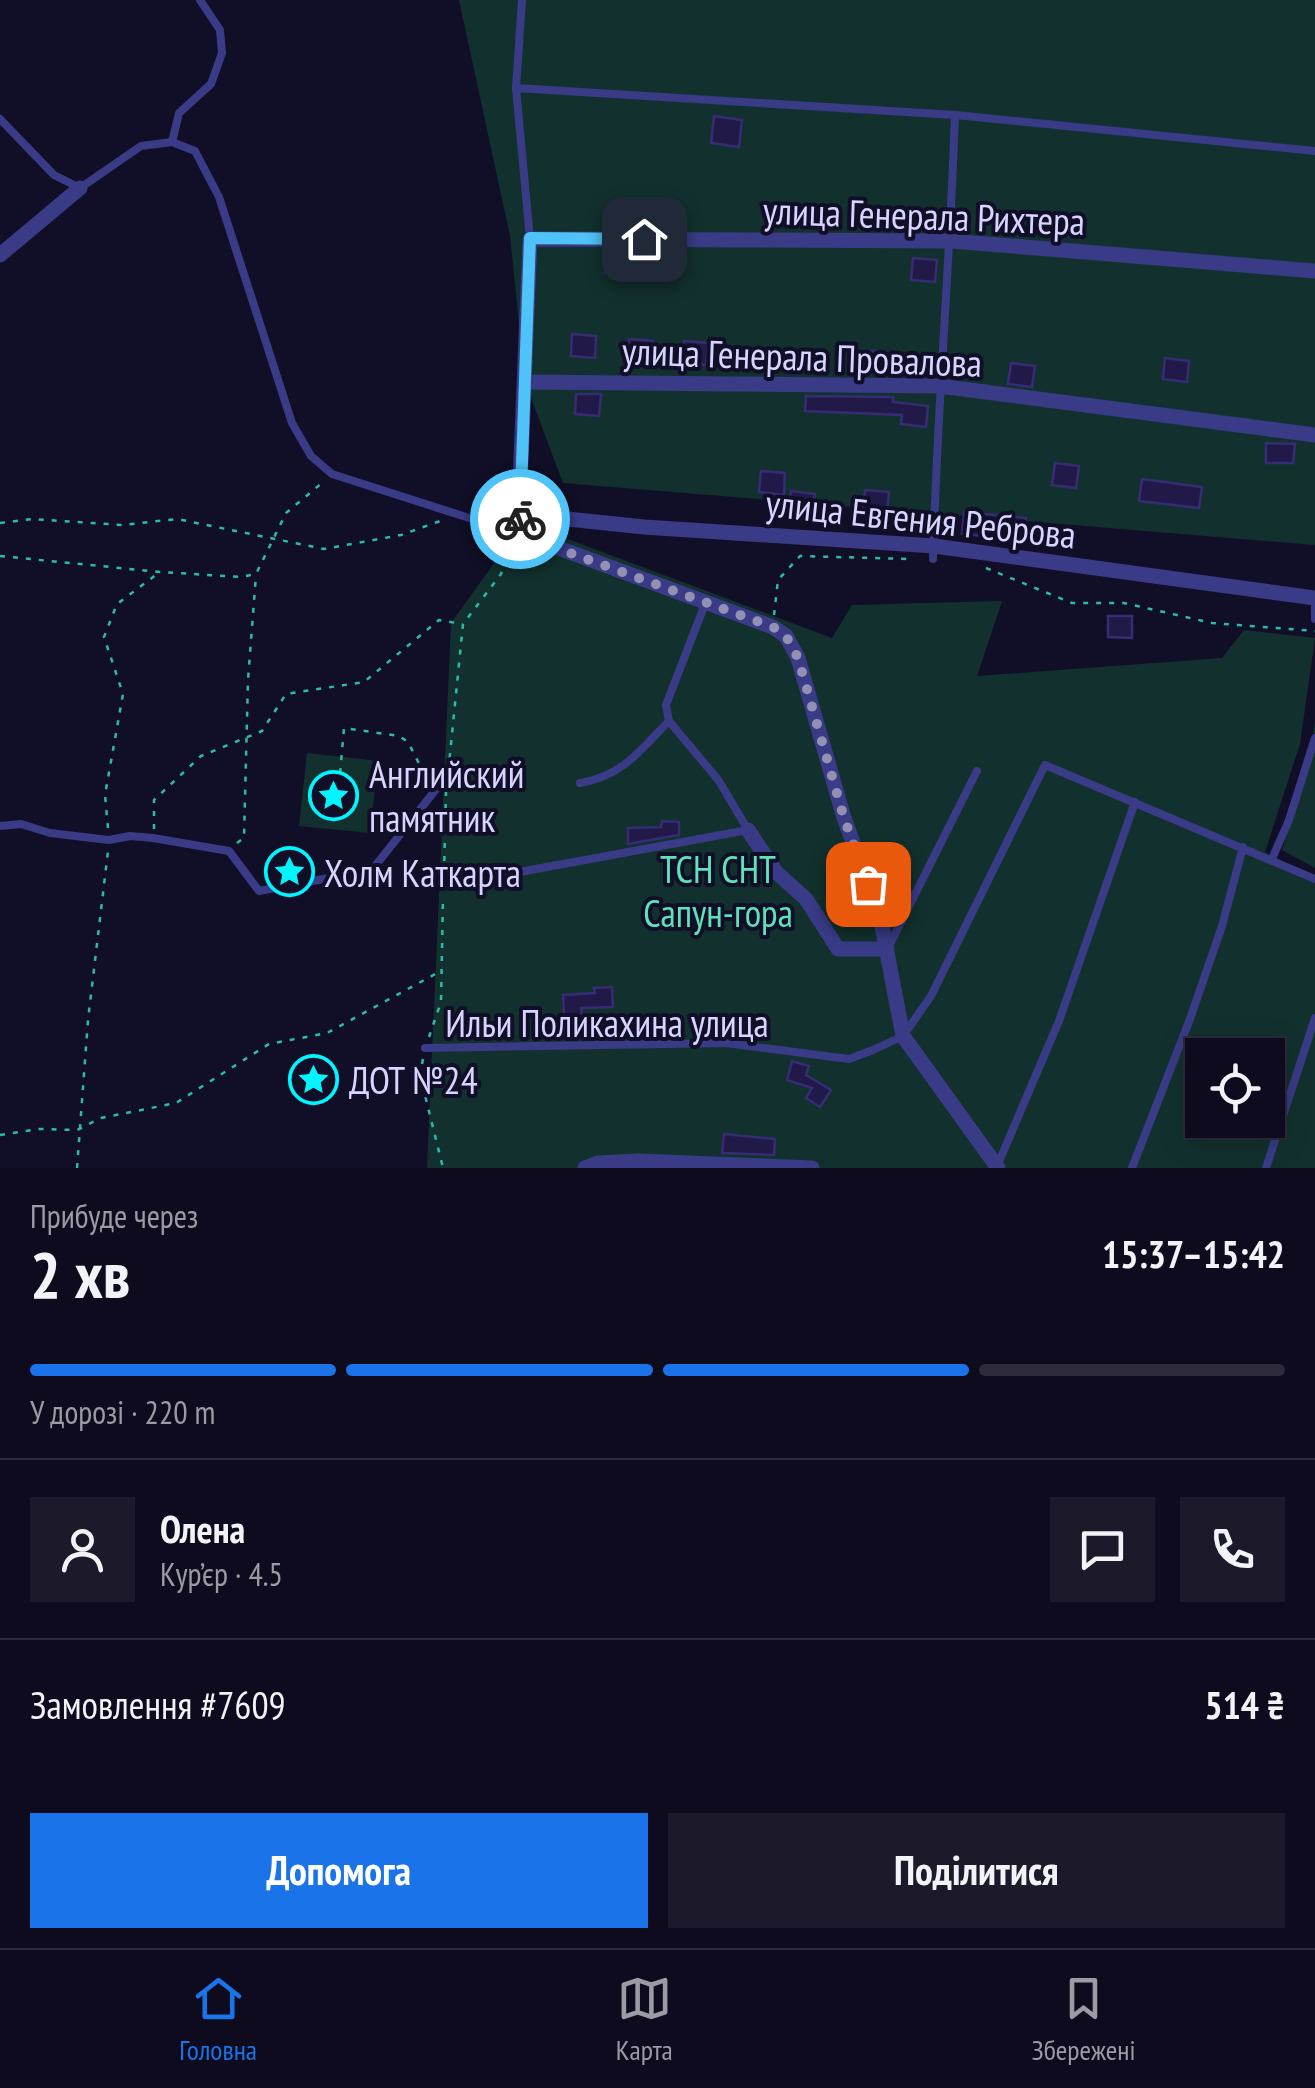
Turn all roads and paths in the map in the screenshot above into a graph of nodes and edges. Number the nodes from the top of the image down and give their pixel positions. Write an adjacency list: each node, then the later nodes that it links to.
1 (200, 0): 6 (lane)
2 (522, 0): 3 (lane)
3 (516, 88): 4 (lane); 9 (lane)
4 (955, 115): 7 (lane); 10 (lane)
5 (0, 119): 8 (lane)
6 (172, 142): 8 (lane); 16 (lane)
7 (1315, 152)
8 (80, 188): 11 (street)
9 (530, 238): 10 (street, улица Генерала Рихтера); 13 (street)
10 (951, 242): 12 (street, улица Генерала Рихтера); 14 (lane)
11 (0, 255)
12 (1315, 272)
13 (526, 382): 14 (street, улица Генерала Провалова); 18 (street)
14 (939, 386): 15 (street, улица Генерала Провалова); 22 (lane)
15 (1315, 435)
16 (332, 474): 17 (lane); 21 (path)
17 (458, 514): 20 (lane); 21 (path)
18 (520, 514): 20 (street); 22 (street, улица Евгения Реброва)
19 (0, 524): 21 (path)
20 (518, 534): 28 (street); 31 (path)
21 (273, 538): 26 (path)
22 (933, 552): 27 (street, улица Евгения Реброва); 32 (path)
23 (0, 556): 25 (path)
24 (978, 564): 33 (path)
25 (160, 572): 26 (path); 45 (path)
26 (256, 574): 35 (path)
27 (1315, 598)
28 (706, 600): 32 (street); 34 (lane)
29 (1315, 606): 30 (lane)
30 (1315, 619)
31 (463, 624): 35 (path); 40 (path)
32 (773, 627): 51 (street)
33 (1315, 631)
34 (668, 722): 38 (lane); 43 (lane)
35 (247, 736): 44 (path); 47 (path)
36 (1315, 738): 48 (lane)
37 (977, 771): 51 (lane)
38 (580, 782)
39 (339, 786): 40 (path)
40 (441, 789): 47 (lane); 50 (path)
41 (1135, 802): 46 (lane); 54 (lane); 59 (lane)
42 (0, 826): 45 (lane)
43 (748, 830): 50 (lane); 51 (street)
44 (153, 838): 45 (lane); 47 (lane)
45 (110, 840): 56 (path)
46 (1243, 846): 48 (lane); 64 (lane)
47 (229, 851)
48 (1272, 859): 49 (lane)
49 (1315, 879)
50 (443, 886): 52 (path)
51 (887, 949): 54 (street)
52 (441, 971): 55 (path); 56 (path)
53 (1315, 1018): 65 (lane)
54 (903, 1036): 55 (lane, Ильи Поликахина улица); 59 (street)
55 (425, 1048): 61 (path)
56 (78, 1130): 57 (path); 60 (path)
57 (0, 1134)
58 (639, 1164): 62 (street); 63 (street)
59 (998, 1166)
60 (77, 1168)
61 (442, 1168)
62 (584, 1168)
63 (812, 1168)
64 (1132, 1168)
65 (1266, 1168)

